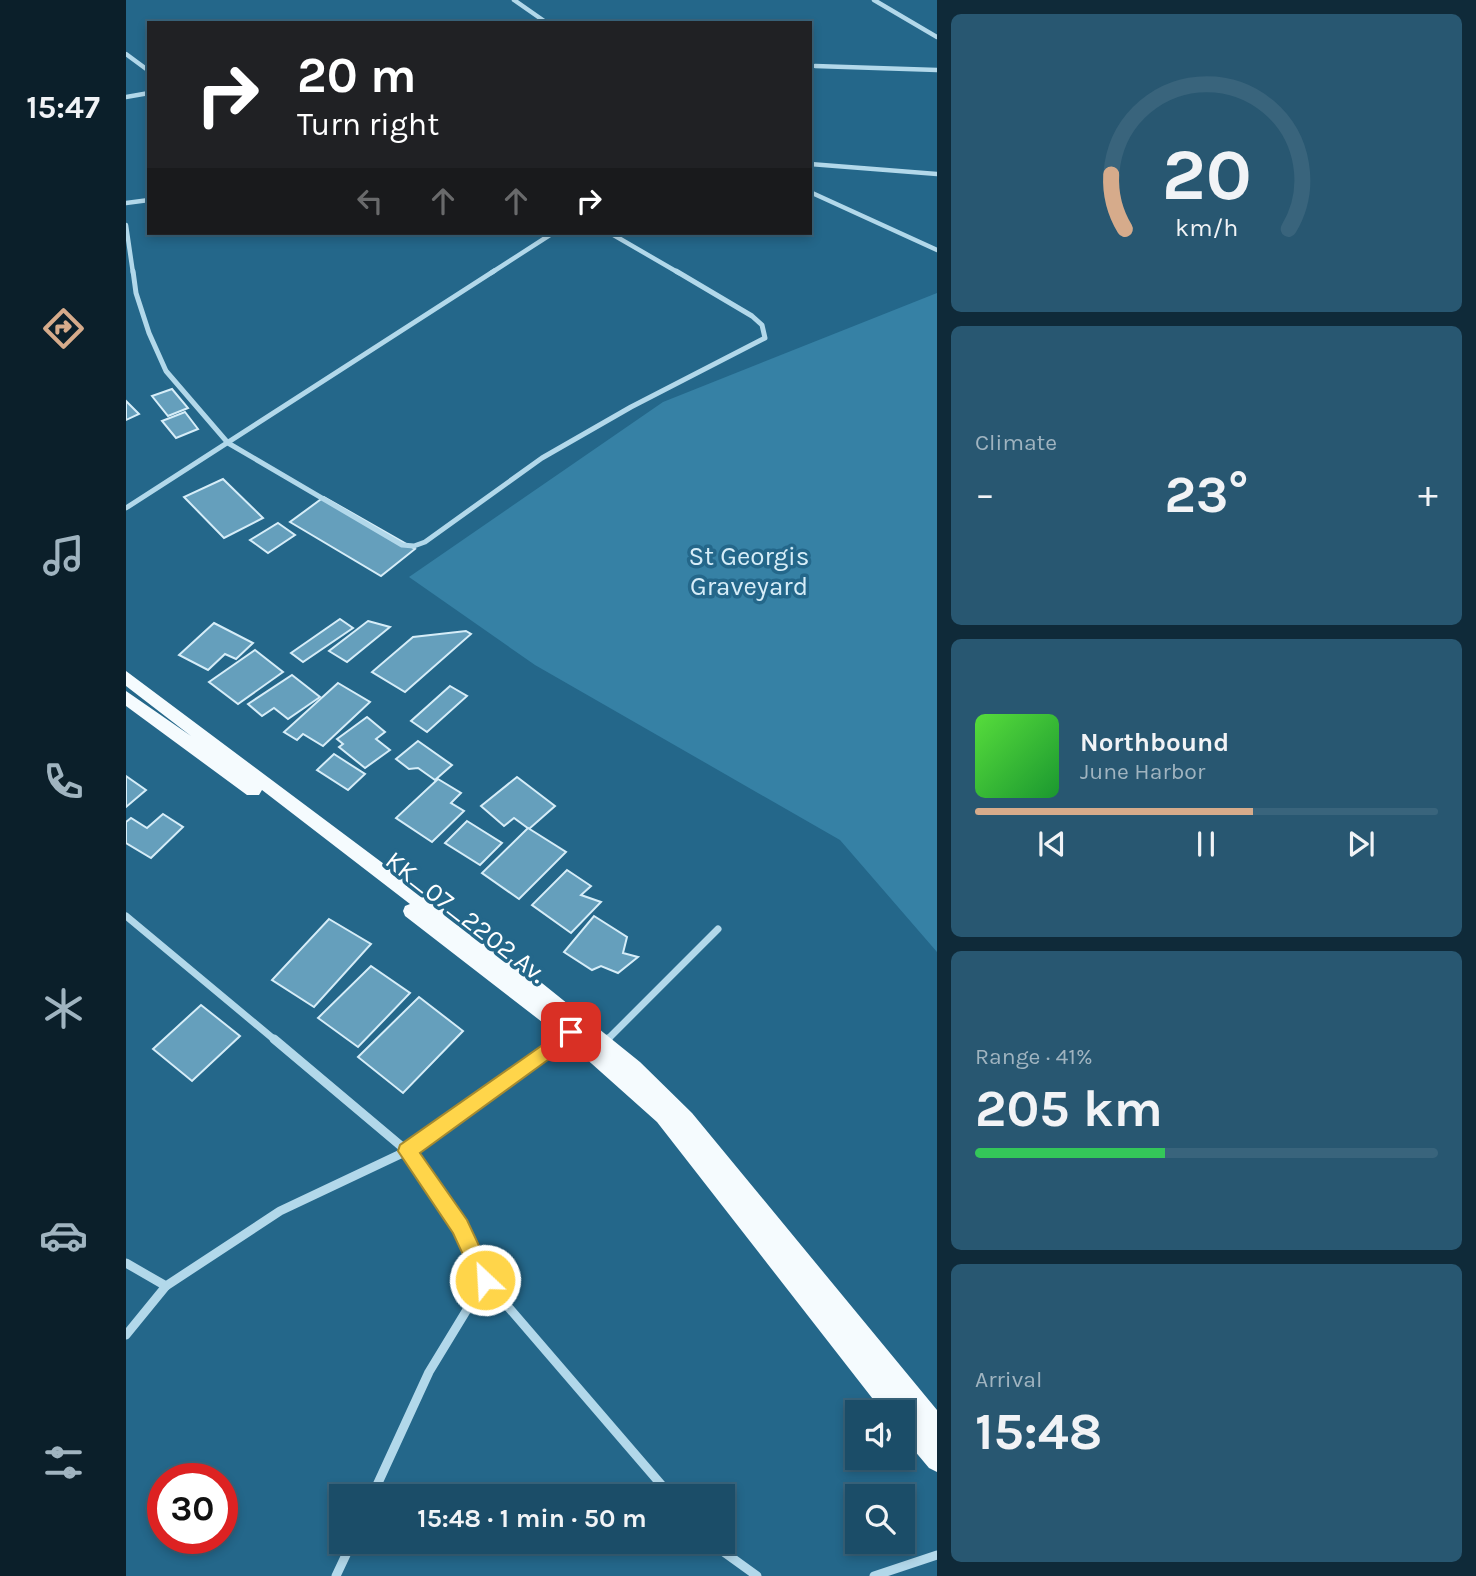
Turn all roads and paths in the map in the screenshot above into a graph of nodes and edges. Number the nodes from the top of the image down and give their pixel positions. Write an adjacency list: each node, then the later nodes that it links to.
1 (514, 0): 3 (street)
2 (874, 0): 4 (street)
3 (544, 21)
4 (937, 37)
5 (126, 54): 7 (street)
6 (815, 66): 8 (street)
7 (147, 70)
8 (937, 70)
9 (147, 93): 10 (street)
10 (126, 97)
11 (812, 164): 12 (street)
12 (937, 174)
13 (812, 193): 19 (street)
14 (147, 200): 15 (street)
15 (126, 203)
16 (126, 225): 20 (street)
17 (551, 235): 20 (street)
18 (613, 235): 20 (street)
19 (937, 250)
20 (228, 443): 21 (street)
21 (126, 509)
22 (126, 677): 27 (main road)
23 (126, 697): 26 (main road, KK_07_2202 Av.)
24 (126, 916): 28 (street)
25 (718, 929): 27 (street)
26 (571, 1032): 28 (street); 33 (main road, KK_07_2202 Av.)
27 (603, 1044): 34 (main road)
28 (407, 1151): 30 (street); 31 (street)
29 (126, 1263): 31 (street)
30 (485, 1280): 37 (street); 38 (street)
31 (166, 1286): 32 (street)
32 (126, 1335)
33 (889, 1400)
34 (937, 1428)
35 (915, 1433): 36 (main road)
36 (937, 1460)
37 (378, 1484)
38 (661, 1484)
39 (346, 1554): 42 (street)
40 (727, 1554): 43 (street)
41 (937, 1555): 44 (street)
42 (336, 1576)
43 (757, 1576)
44 (874, 1576)

